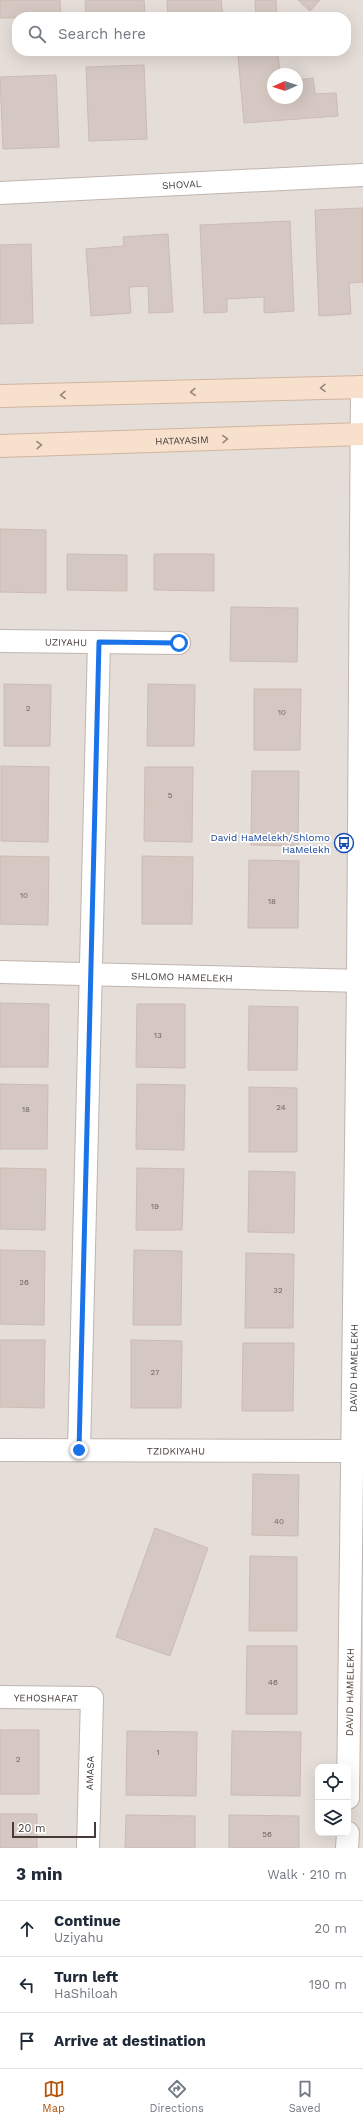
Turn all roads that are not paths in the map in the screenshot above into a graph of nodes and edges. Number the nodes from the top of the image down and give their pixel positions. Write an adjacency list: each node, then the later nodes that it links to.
1 (363, 175): 2 (street, SHOVAL)
2 (0, 193)
3 (362, 387): 4 (main road, one-way to 4); 5 (street, DAVID HAMELEKH)
4 (0, 396)
5 (362, 434): 6 (main road, HATAYASIM, one-way to 5); 12 (street, DAVID HAMELEKH)
6 (0, 446)
7 (0, 641): 8 (street, UZIYAHU)
8 (99, 642): 9 (street, UZIYAHU); 11 (street)
9 (179, 643)
10 (0, 972): 11 (street, SHLOMO HAMELEKH)
11 (90, 974): 12 (street, SHLOMO HAMELEKH); 14 (street)
12 (360, 981): 15 (street, DAVID HAMELEKH)
13 (0, 1450): 14 (street, TZIDKIYAHU)
14 (79, 1450): 15 (street, TZIDKIYAHU)
15 (352, 1451): 18 (street, DAVID HAMELEKH)
16 (0, 1697): 17 (street, YEHOSHAFAT)
17 (92, 1698): 21 (street, AMASA)
18 (356, 1705): 19 (street, DAVID HAMELEKH)
19 (351, 1764)
20 (348, 1836): 22 (street)
21 (88, 1848)
22 (347, 1848)

